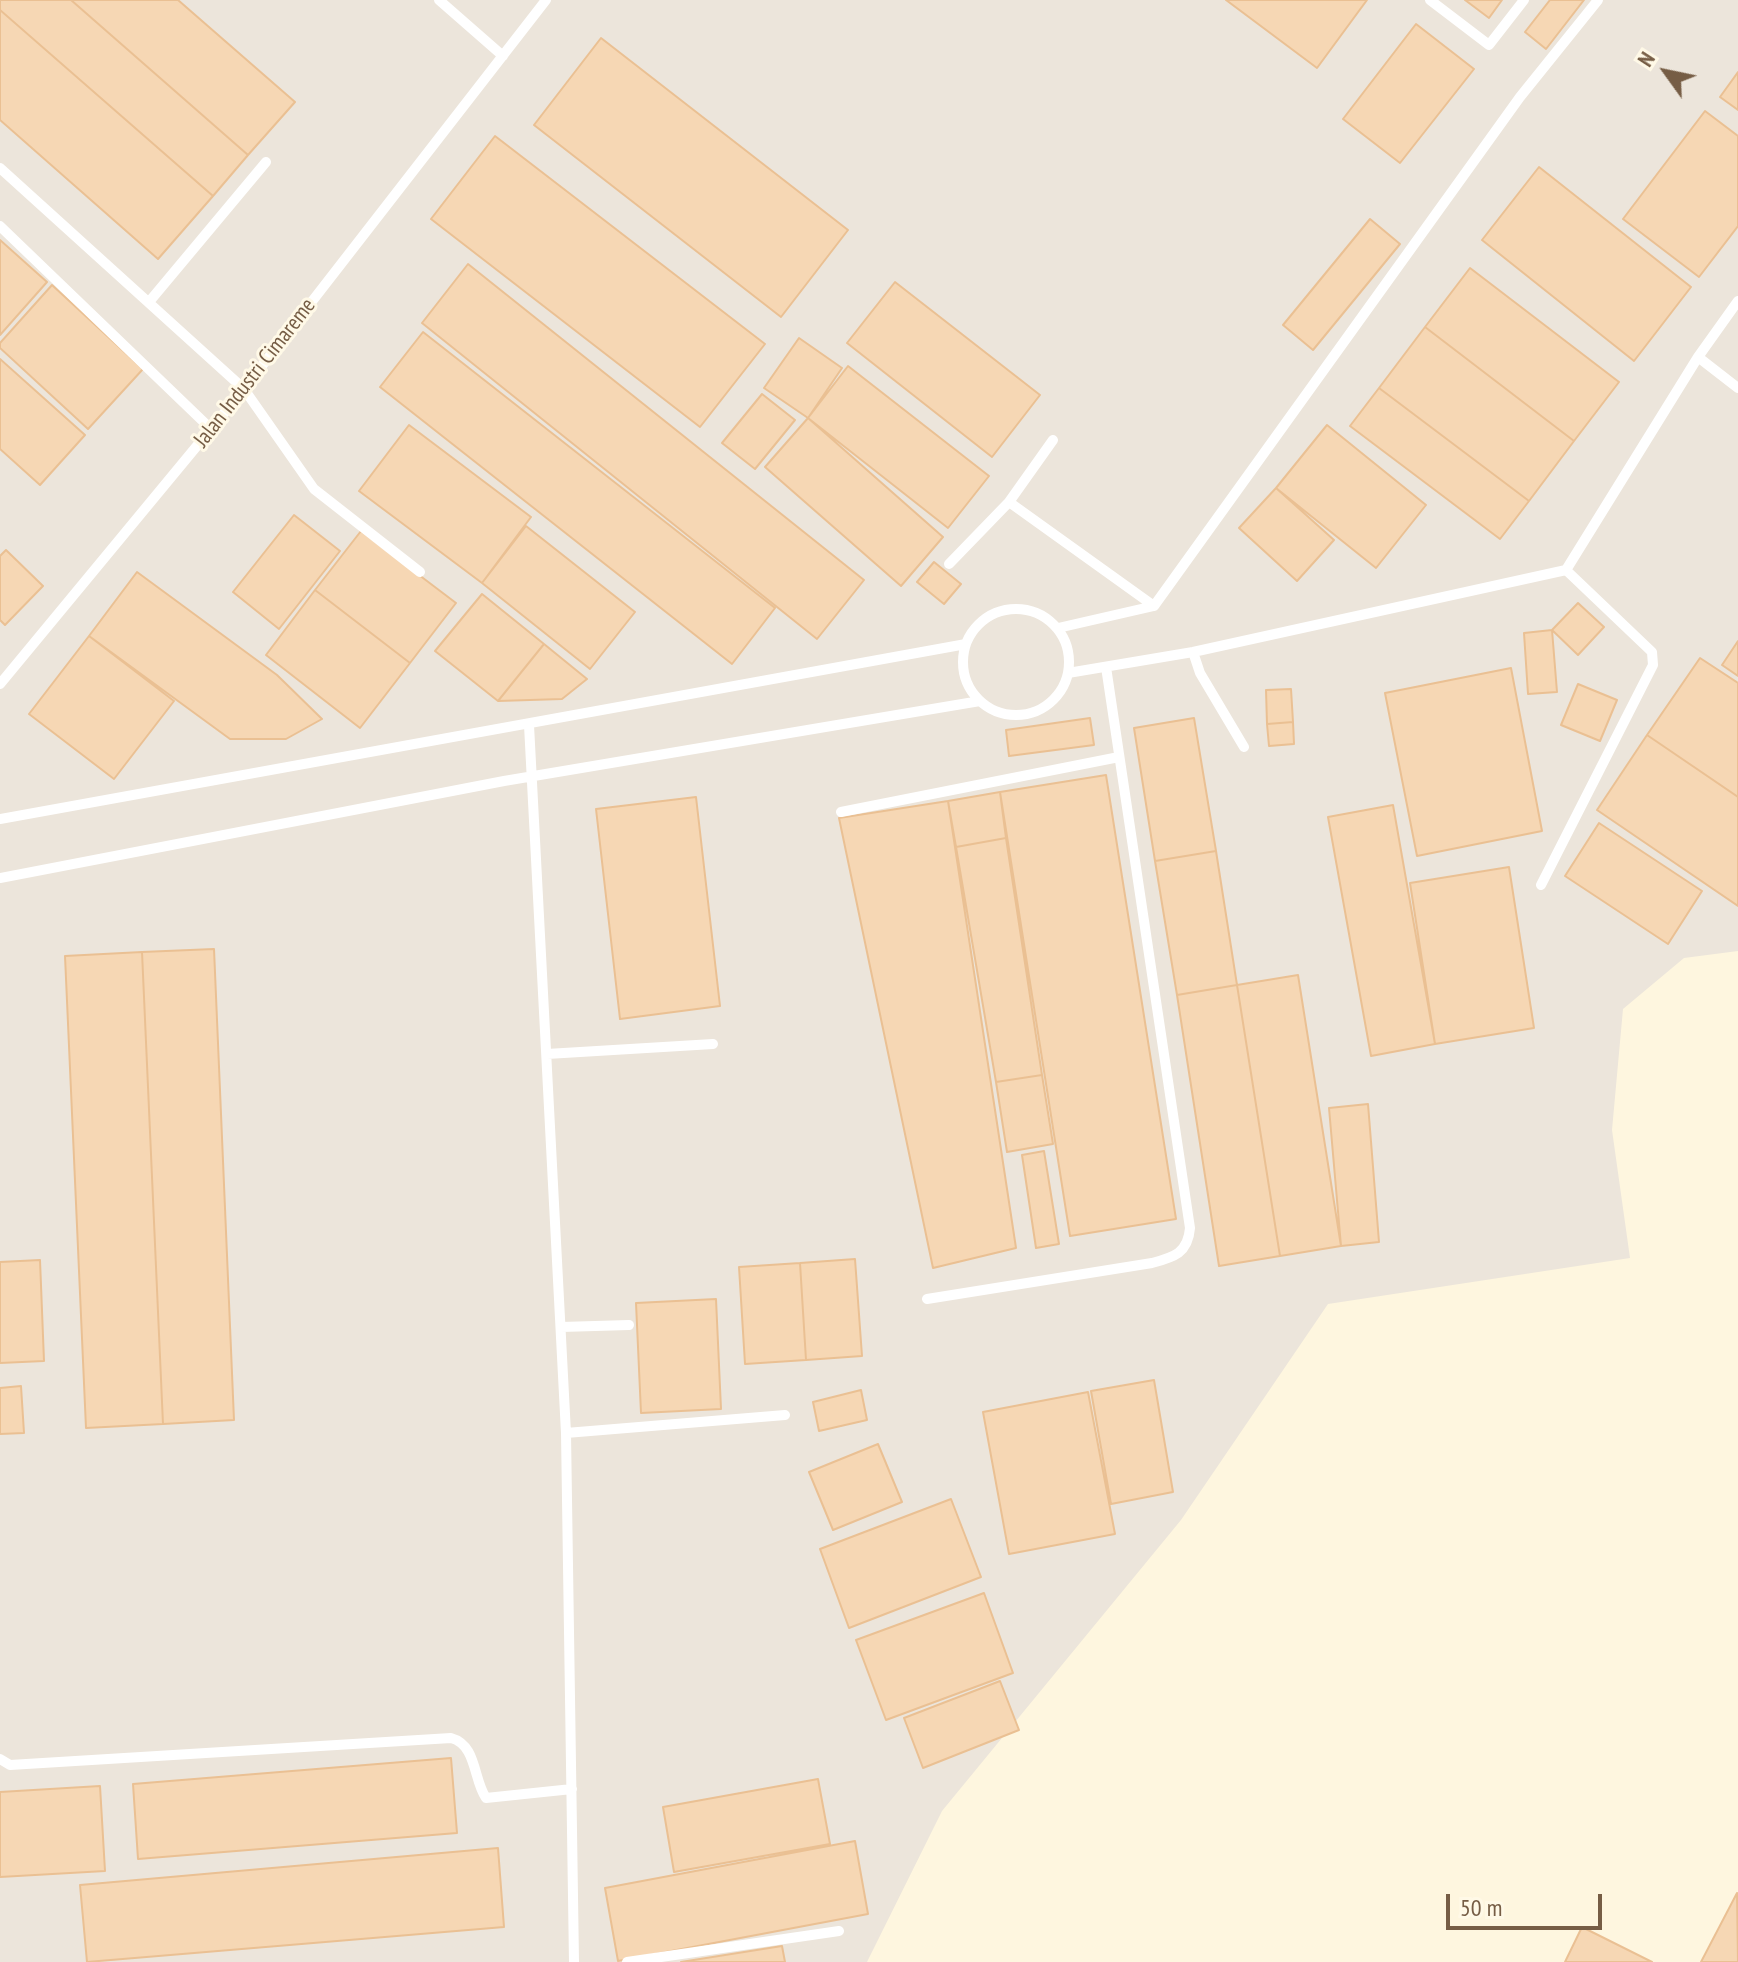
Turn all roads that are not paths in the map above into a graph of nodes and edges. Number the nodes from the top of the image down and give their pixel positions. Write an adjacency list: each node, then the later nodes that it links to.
1 (439, 0): 6 (lane)
2 (546, 0): 6 (lane, Jalan Industri Cimareme)
3 (1430, 0): 4 (lane)
4 (1524, 0)
5 (1598, 0): 21 (lane)
6 (503, 56): 14 (lane, Jalan Industri Cimareme)
7 (266, 162): 11 (lane)
8 (0, 168): 11 (lane)
9 (0, 226): 15 (lane)
10 (1738, 301): 12 (lane)
11 (149, 302): 14 (lane)
12 (1698, 357): 13 (lane); 19 (lane)
13 (1738, 388)
14 (244, 389): 15 (lane, Jalan Industri Cimareme); 20 (lane)
15 (211, 429): 27 (lane, Jalan Industri Cimareme)
16 (1053, 440): 17 (lane)
17 (1009, 502): 18 (lane); 21 (lane)
18 (949, 564)
19 (1566, 570): 24 (lane); 36 (lane)
20 (420, 572)
21 (1154, 606): 22 (lane)
22 (1058, 628): 23 (lane); 26 (lane)
23 (966, 644): 28 (lane); 29 (lane)
24 (1193, 652): 25 (lane); 30 (lane)
25 (1106, 667): 26 (lane); 31 (lane)
26 (1068, 673): 28 (lane)
27 (0, 684)
28 (980, 701): 32 (lane)
29 (529, 725): 32 (lane); 34 (lane)
30 (1244, 747)
31 (1119, 757): 33 (lane); 39 (lane)
32 (533, 776): 35 (lane); 38 (lane)
33 (841, 812)
34 (0, 819)
35 (0, 878)
36 (1541, 885)
37 (713, 1044): 38 (lane)
38 (547, 1054): 41 (lane)
39 (927, 1299)
40 (629, 1325): 41 (lane)
41 (561, 1327): 43 (lane)
42 (785, 1415): 43 (lane)
43 (566, 1433): 45 (lane)
44 (0, 1759): 45 (lane)
45 (572, 1789): 47 (lane)
46 (839, 1931): 48 (lane)
47 (574, 1962)
48 (627, 1962)

